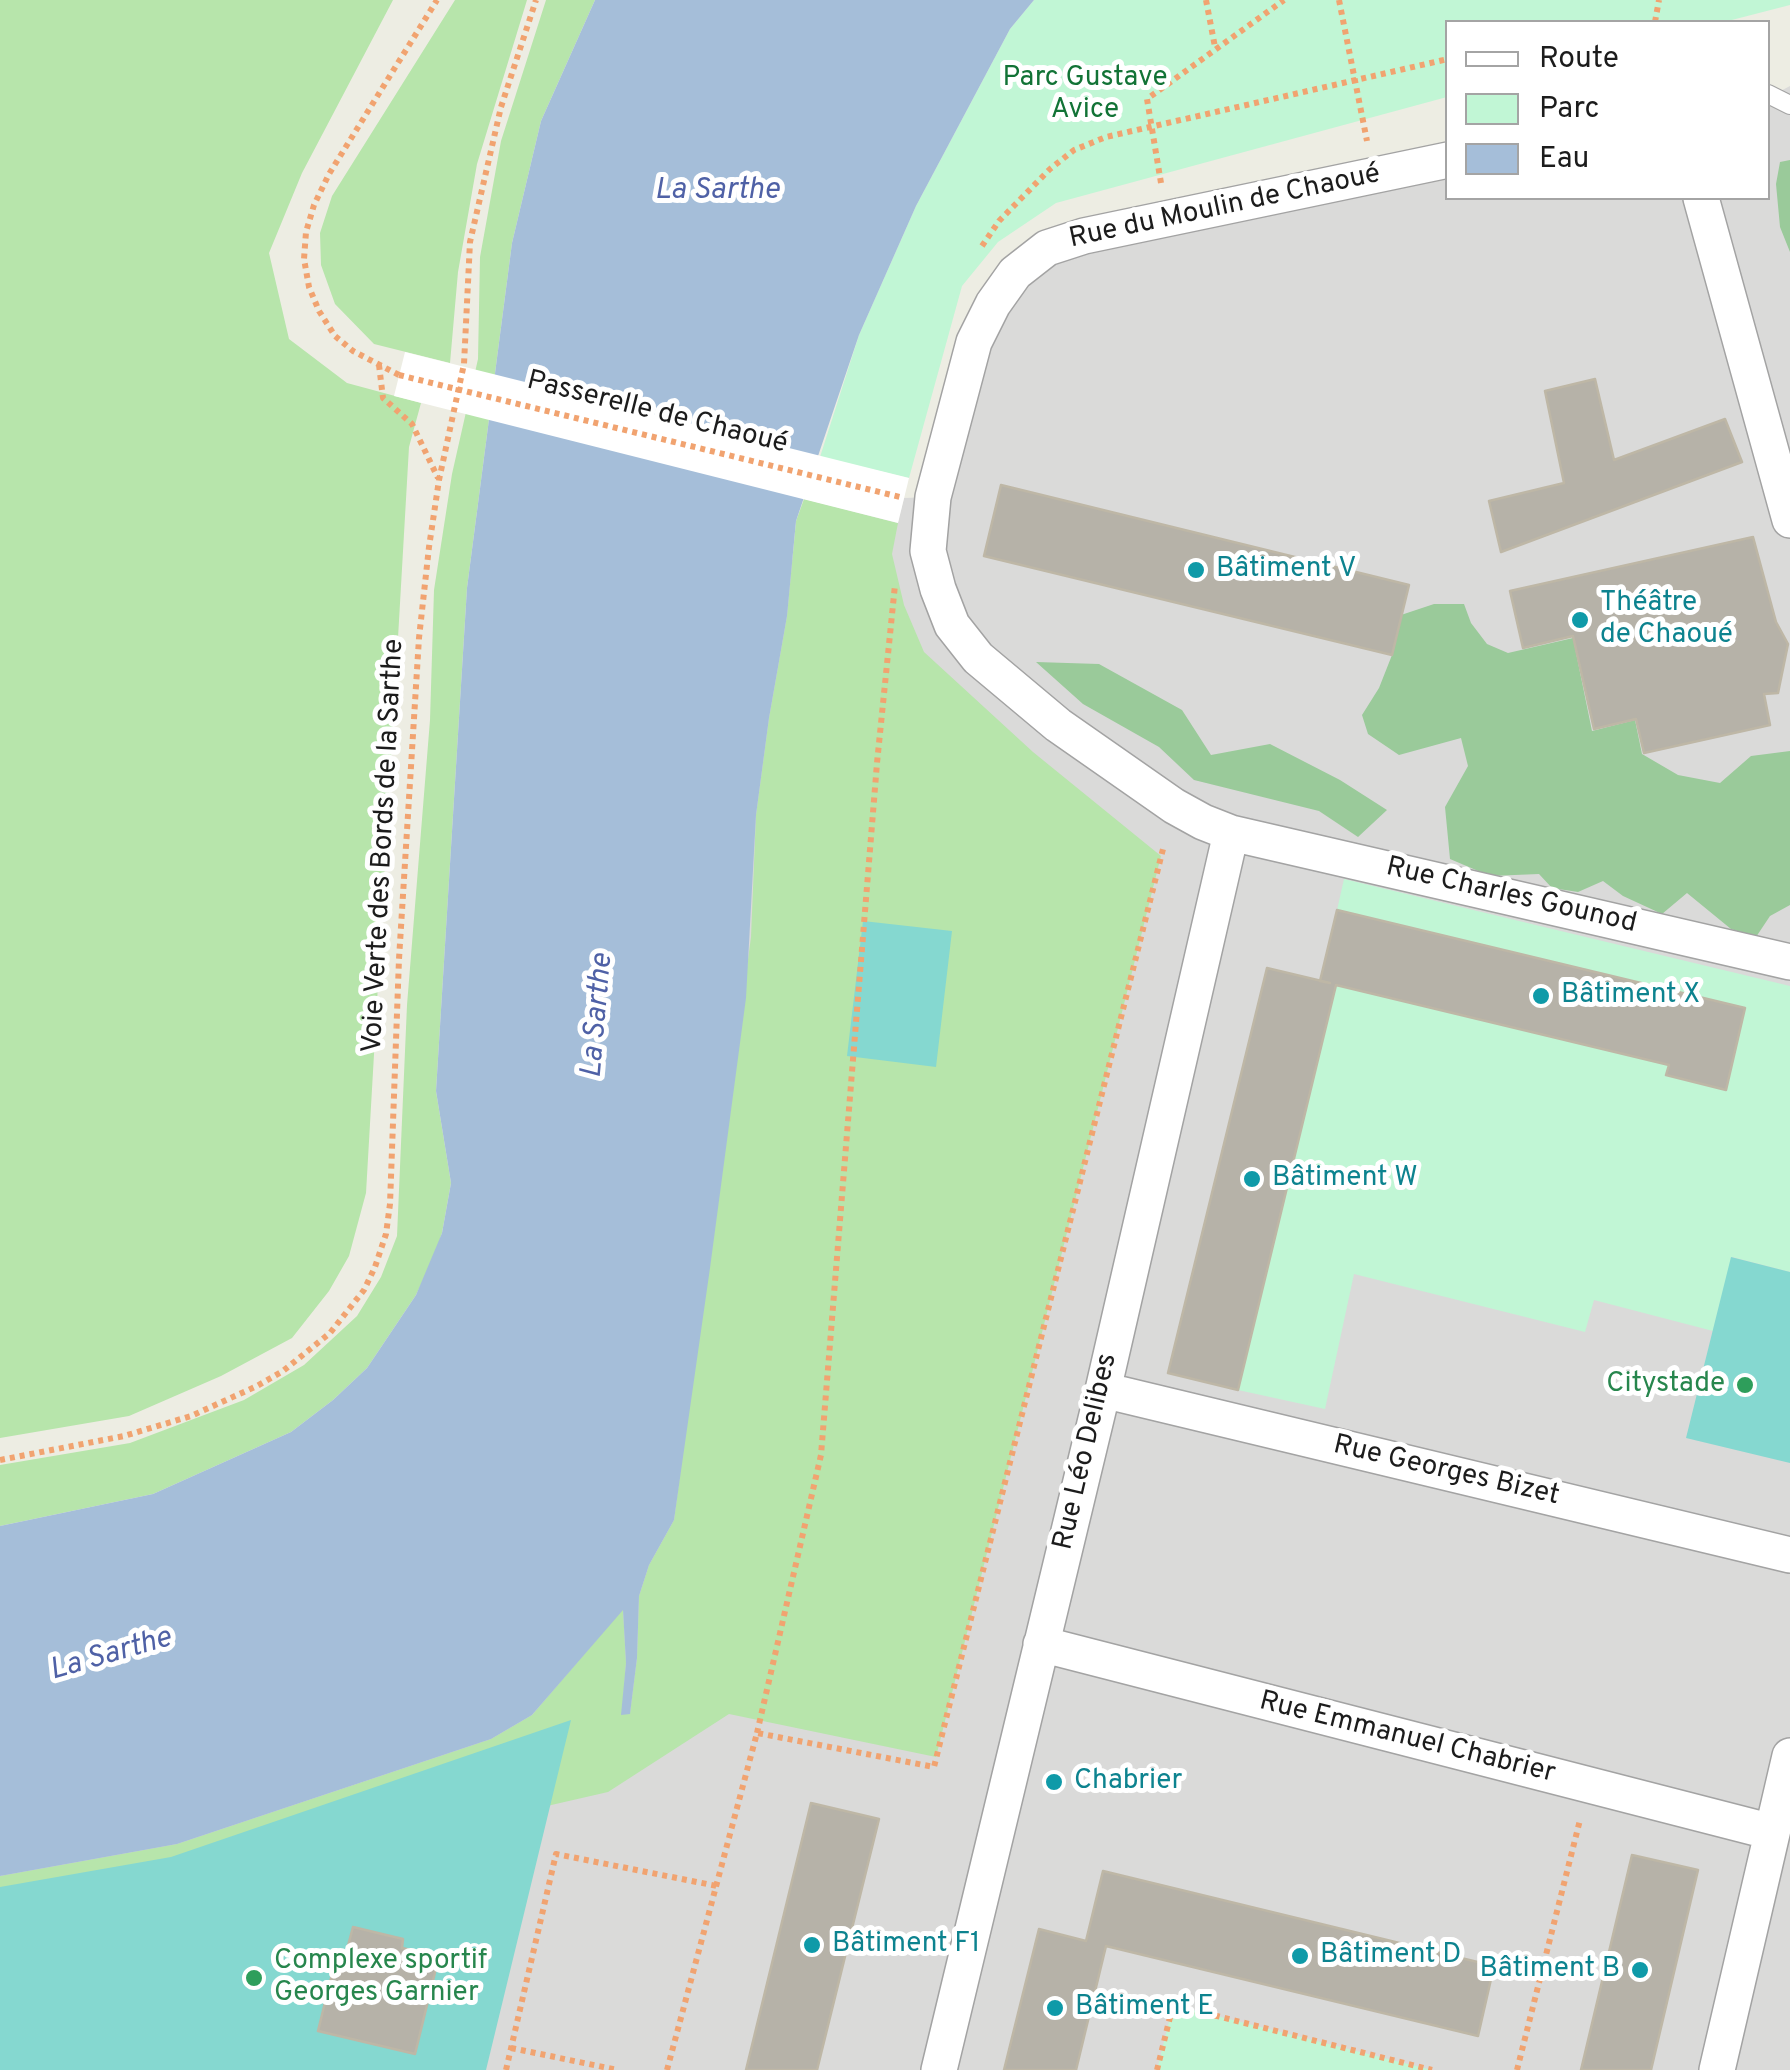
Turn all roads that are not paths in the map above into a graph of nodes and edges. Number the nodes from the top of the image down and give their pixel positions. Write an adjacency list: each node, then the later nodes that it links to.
1 (1445, 161): 4 (street, Rue du Moulin de Chaoué)
2 (1702, 200): 3 (street)
3 (1790, 520)
4 (1232, 832): 5 (street, Rue Charles Gounod); 6 (street, Rue Léo Delibes)
5 (1790, 962)
6 (1102, 1390): 7 (street, Rue Georges Bizet); 8 (street, Rue Léo Delibes)
7 (1790, 1555)
8 (1042, 1644): 10 (street, Rue Emmanuel Chabrier); 11 (street, Rue Léo Delibes)
9 (1790, 1756): 10 (street)
10 (1772, 1832): 12 (street)
11 (939, 2070)
12 (1717, 2070)

